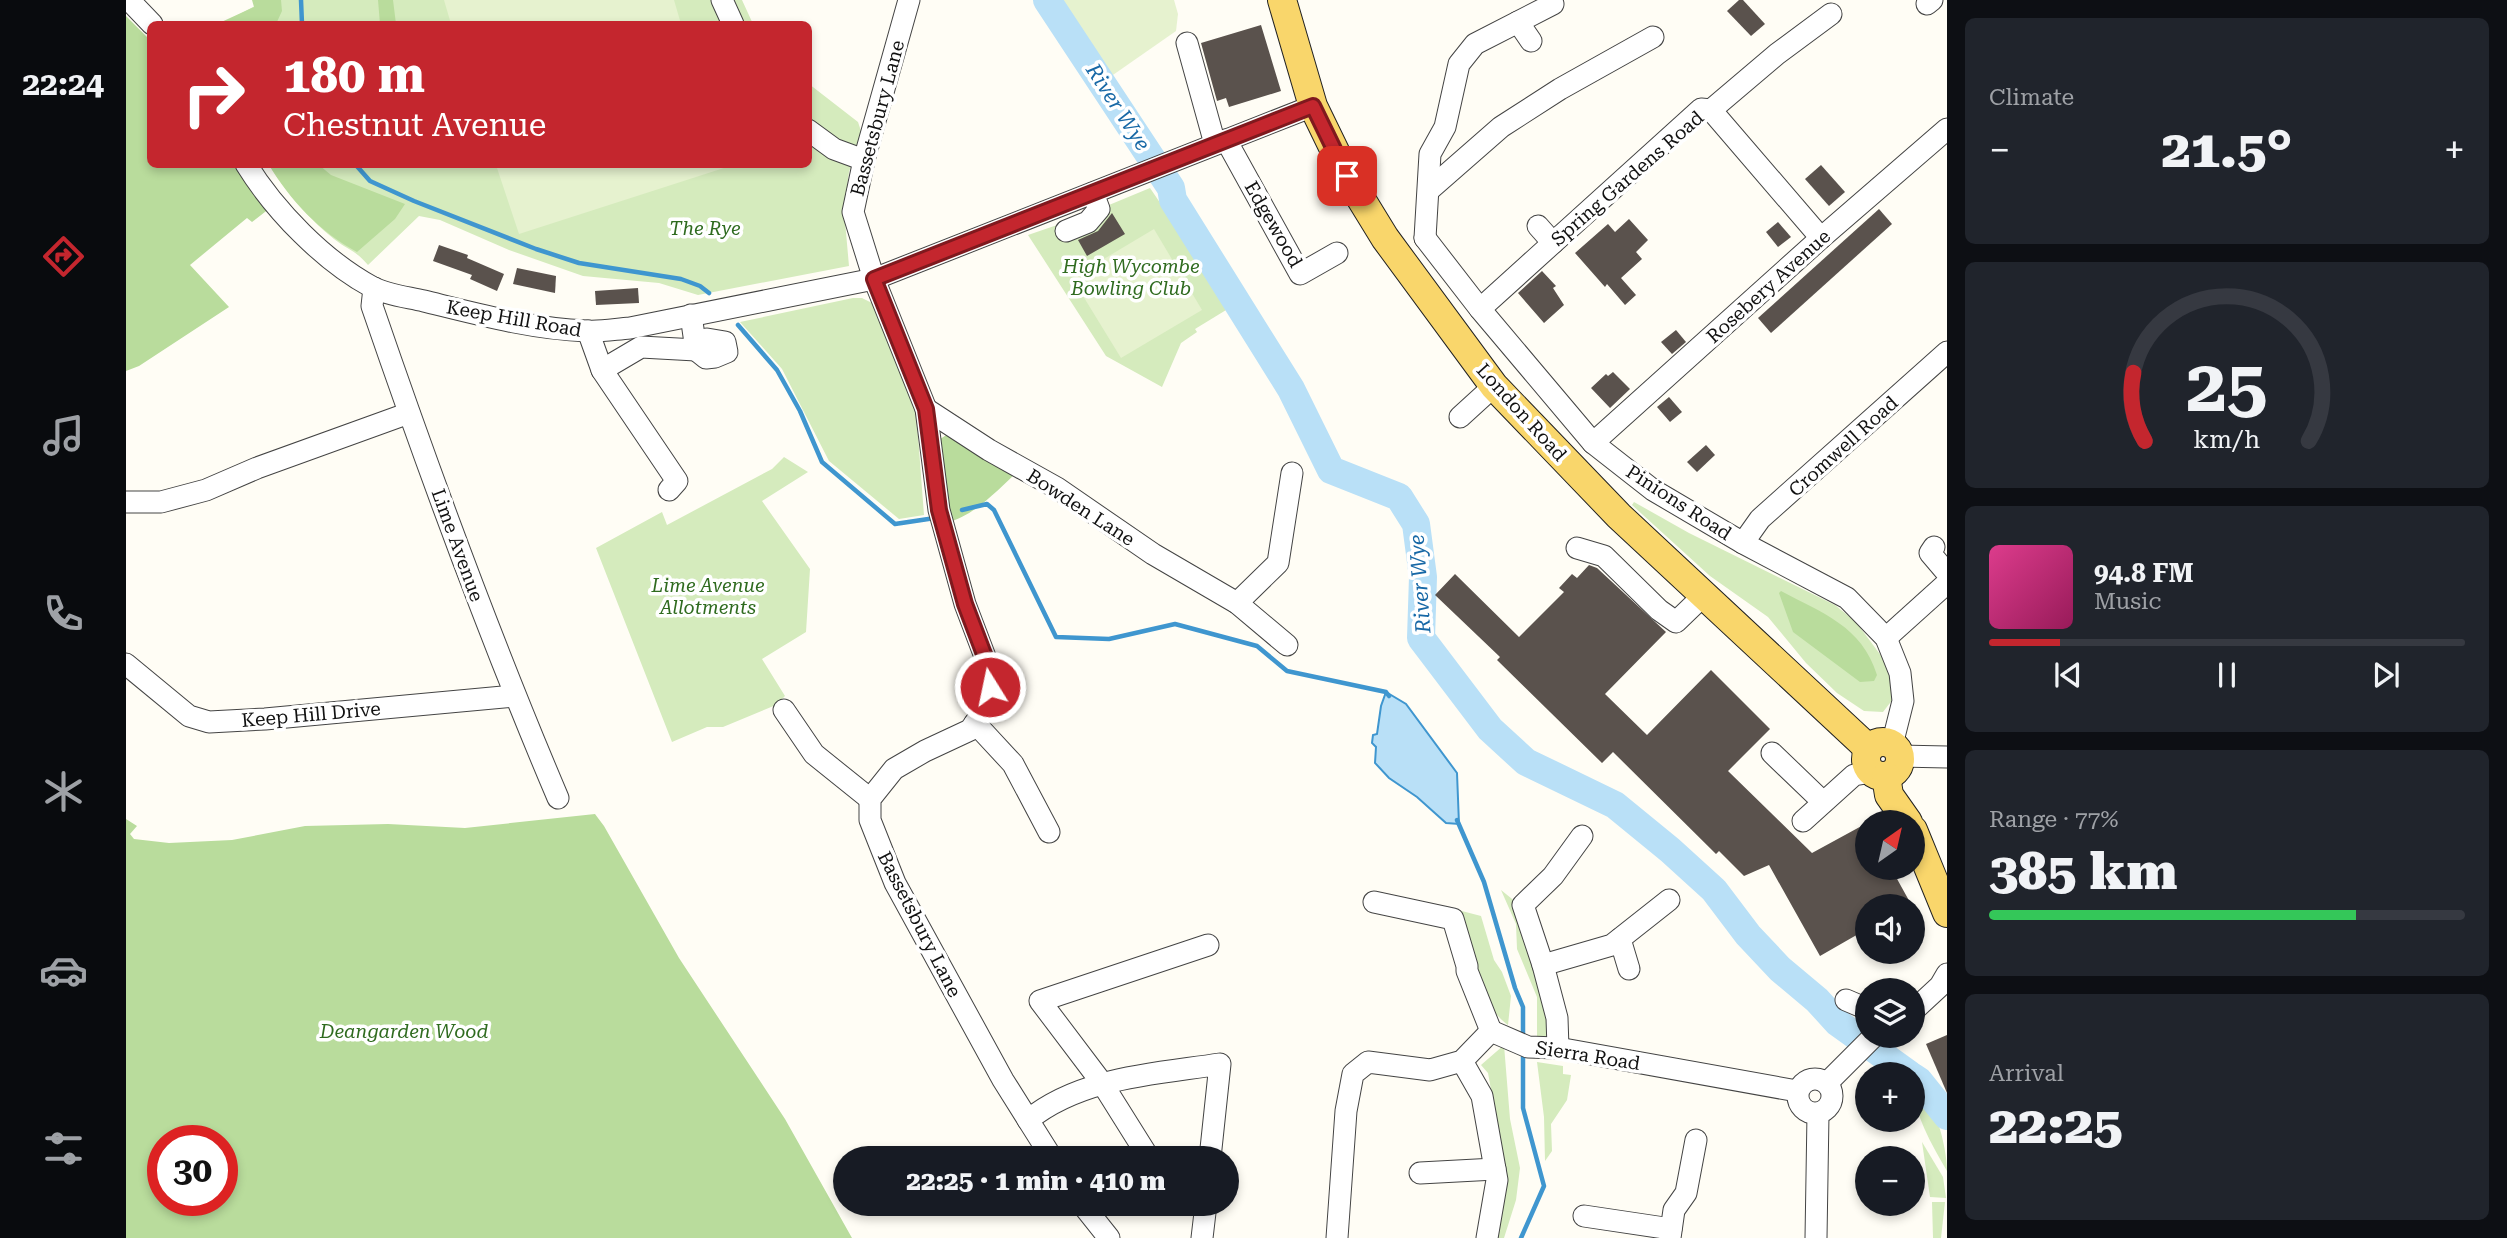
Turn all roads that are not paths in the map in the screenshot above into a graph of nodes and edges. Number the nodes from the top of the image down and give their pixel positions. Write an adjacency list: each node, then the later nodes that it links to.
1 (130, 0): 7 (street)
2 (722, 0): 8 (street)
3 (909, 0): 18 (street, Bassetsbury Lane)
4 (1282, 0): 13 (main road, London Road)
5 (1553, 4): 9 (street)
6 (1831, 14): 14 (street)
7 (149, 21)
8 (732, 21)
9 (1518, 22): 11 (street); 20 (street)
10 (1653, 37): 20 (street)
11 (1531, 41)
12 (1187, 43): 17 (street)
13 (1313, 106): 17 (street, Keep Hill Road); 28 (main road, London Road)
14 (1711, 110): 24 (street, Spring Gardens Road); 26 (street, Spring Gardens Road)
15 (1946, 130): 24 (street, Rosebery Avenue)
16 (812, 133): 18 (street)
17 (1221, 142): 21 (street, Keep Hill Road); 27 (street, Edgewood)
18 (864, 160): 29 (street, Bassetsbury Lane)
19 (249, 168): 30 (street, Keep Hill Road)
20 (1429, 190): 25 (street)
21 (1093, 193): 23 (street); 29 (street, Keep Hill Road)
22 (1538, 226): 26 (street)
23 (1066, 231)
24 (1821, 238): 40 (street, Rosebery Avenue)
25 (1425, 239): 28 (street); 31 (street, Pinions Road)
26 (1553, 243): 31 (street, Spring Gardens Road)
27 (1337, 253)
28 (1396, 253): 36 (main road, London Road)
29 (874, 279): 32 (street, Keep Hill Road); 37 (street, Bassetsbury Lane)
30 (374, 288): 33 (street, Keep Hill Road); 38 (street, Lime Avenue)
31 (1480, 309): 40 (street, Pinions Road)
32 (691, 315): 33 (street, Keep Hill Road); 35 (street)
33 (589, 331): 35 (street)
34 (1947, 352): 44 (street, Cromwell Road)
35 (602, 369): 42 (street)
36 (1494, 386): 39 (street); 49 (main road, London Road)
37 (926, 409): 50 (street, Bowden Lane); 56 (street, Bassetsbury Lane)
38 (409, 412): 43 (street); 54 (street, Lime Avenue)
39 (1460, 416)
40 (1593, 443): 44 (street, Pinions Road)
41 (1292, 473): 50 (street)
42 (669, 490)
43 (126, 502)
44 (1743, 543): 51 (street, Pinions Road)
45 (1934, 547): 47 (street)
46 (1577, 548): 49 (street)
47 (1947, 573)
48 (1947, 583): 51 (street)
49 (1703, 596): 59 (main road, London Road)
50 (1237, 603): 52 (street, Bowden Lane)
51 (1886, 638): 59 (street, Pinions Road)
52 (1287, 645)
53 (126, 664): 54 (street, Keep Hill Drive)
54 (514, 696): 60 (street, Lime Avenue)
55 (784, 710): 61 (street)
56 (975, 723): 61 (street); 65 (street)
57 (1772, 753): 62 (street)
58 (1947, 757): 59 (street)
59 (1884, 759): 62 (street); 63 (main road, London Road)
60 (558, 798)
61 (870, 799): 91 (street, Bassetsbury Lane)
62 (1823, 802): 64 (street)
63 (1900, 810)
64 (1802, 821)
65 (1049, 832)
66 (1582, 835): 75 (street)
67 (1925, 848): 69 (main road)
68 (1925, 859): 72 (main road)
69 (1947, 882)
70 (1669, 900): 73 (street)
71 (1374, 902): 83 (street)
72 (1947, 913)
73 (1620, 939): 75 (street); 76 (street)
74 (1208, 945): 88 (street)
75 (1543, 965): 84 (street)
76 (1629, 969)
77 (1947, 974): 79 (street)
78 (1846, 1000): 81 (street)
79 (1925, 1000)
80 (1947, 1000): 82 (street)
81 (1855, 1004)
82 (1925, 1007)
83 (1498, 1034): 84 (street, Sierra Road); 86 (street)
84 (1558, 1048): 89 (street, Sierra Road)
85 (1862, 1048): 87 (street)
86 (1462, 1061): 96 (street); 104 (street)
87 (1835, 1076): 89 (street); 90 (street)
88 (1102, 1083): 91 (street); 94 (street); 95 (street)
89 (1797, 1091): 90 (street)
90 (1818, 1114): 106 (street)
91 (1028, 1120): 93 (street, Bassetsbury Lane)
92 (1696, 1140): 101 (street)
93 (1044, 1146)
94 (1141, 1146)
95 (1211, 1146)
96 (1495, 1169): 97 (street); 105 (street)
97 (1420, 1173)
98 (1092, 1216): 102 (street)
99 (1205, 1216): 103 (street)
100 (1584, 1216): 101 (street)
101 (1672, 1226)
102 (1109, 1238)
103 (1202, 1238)
104 (1337, 1238)
105 (1487, 1238)
106 (1816, 1238)

